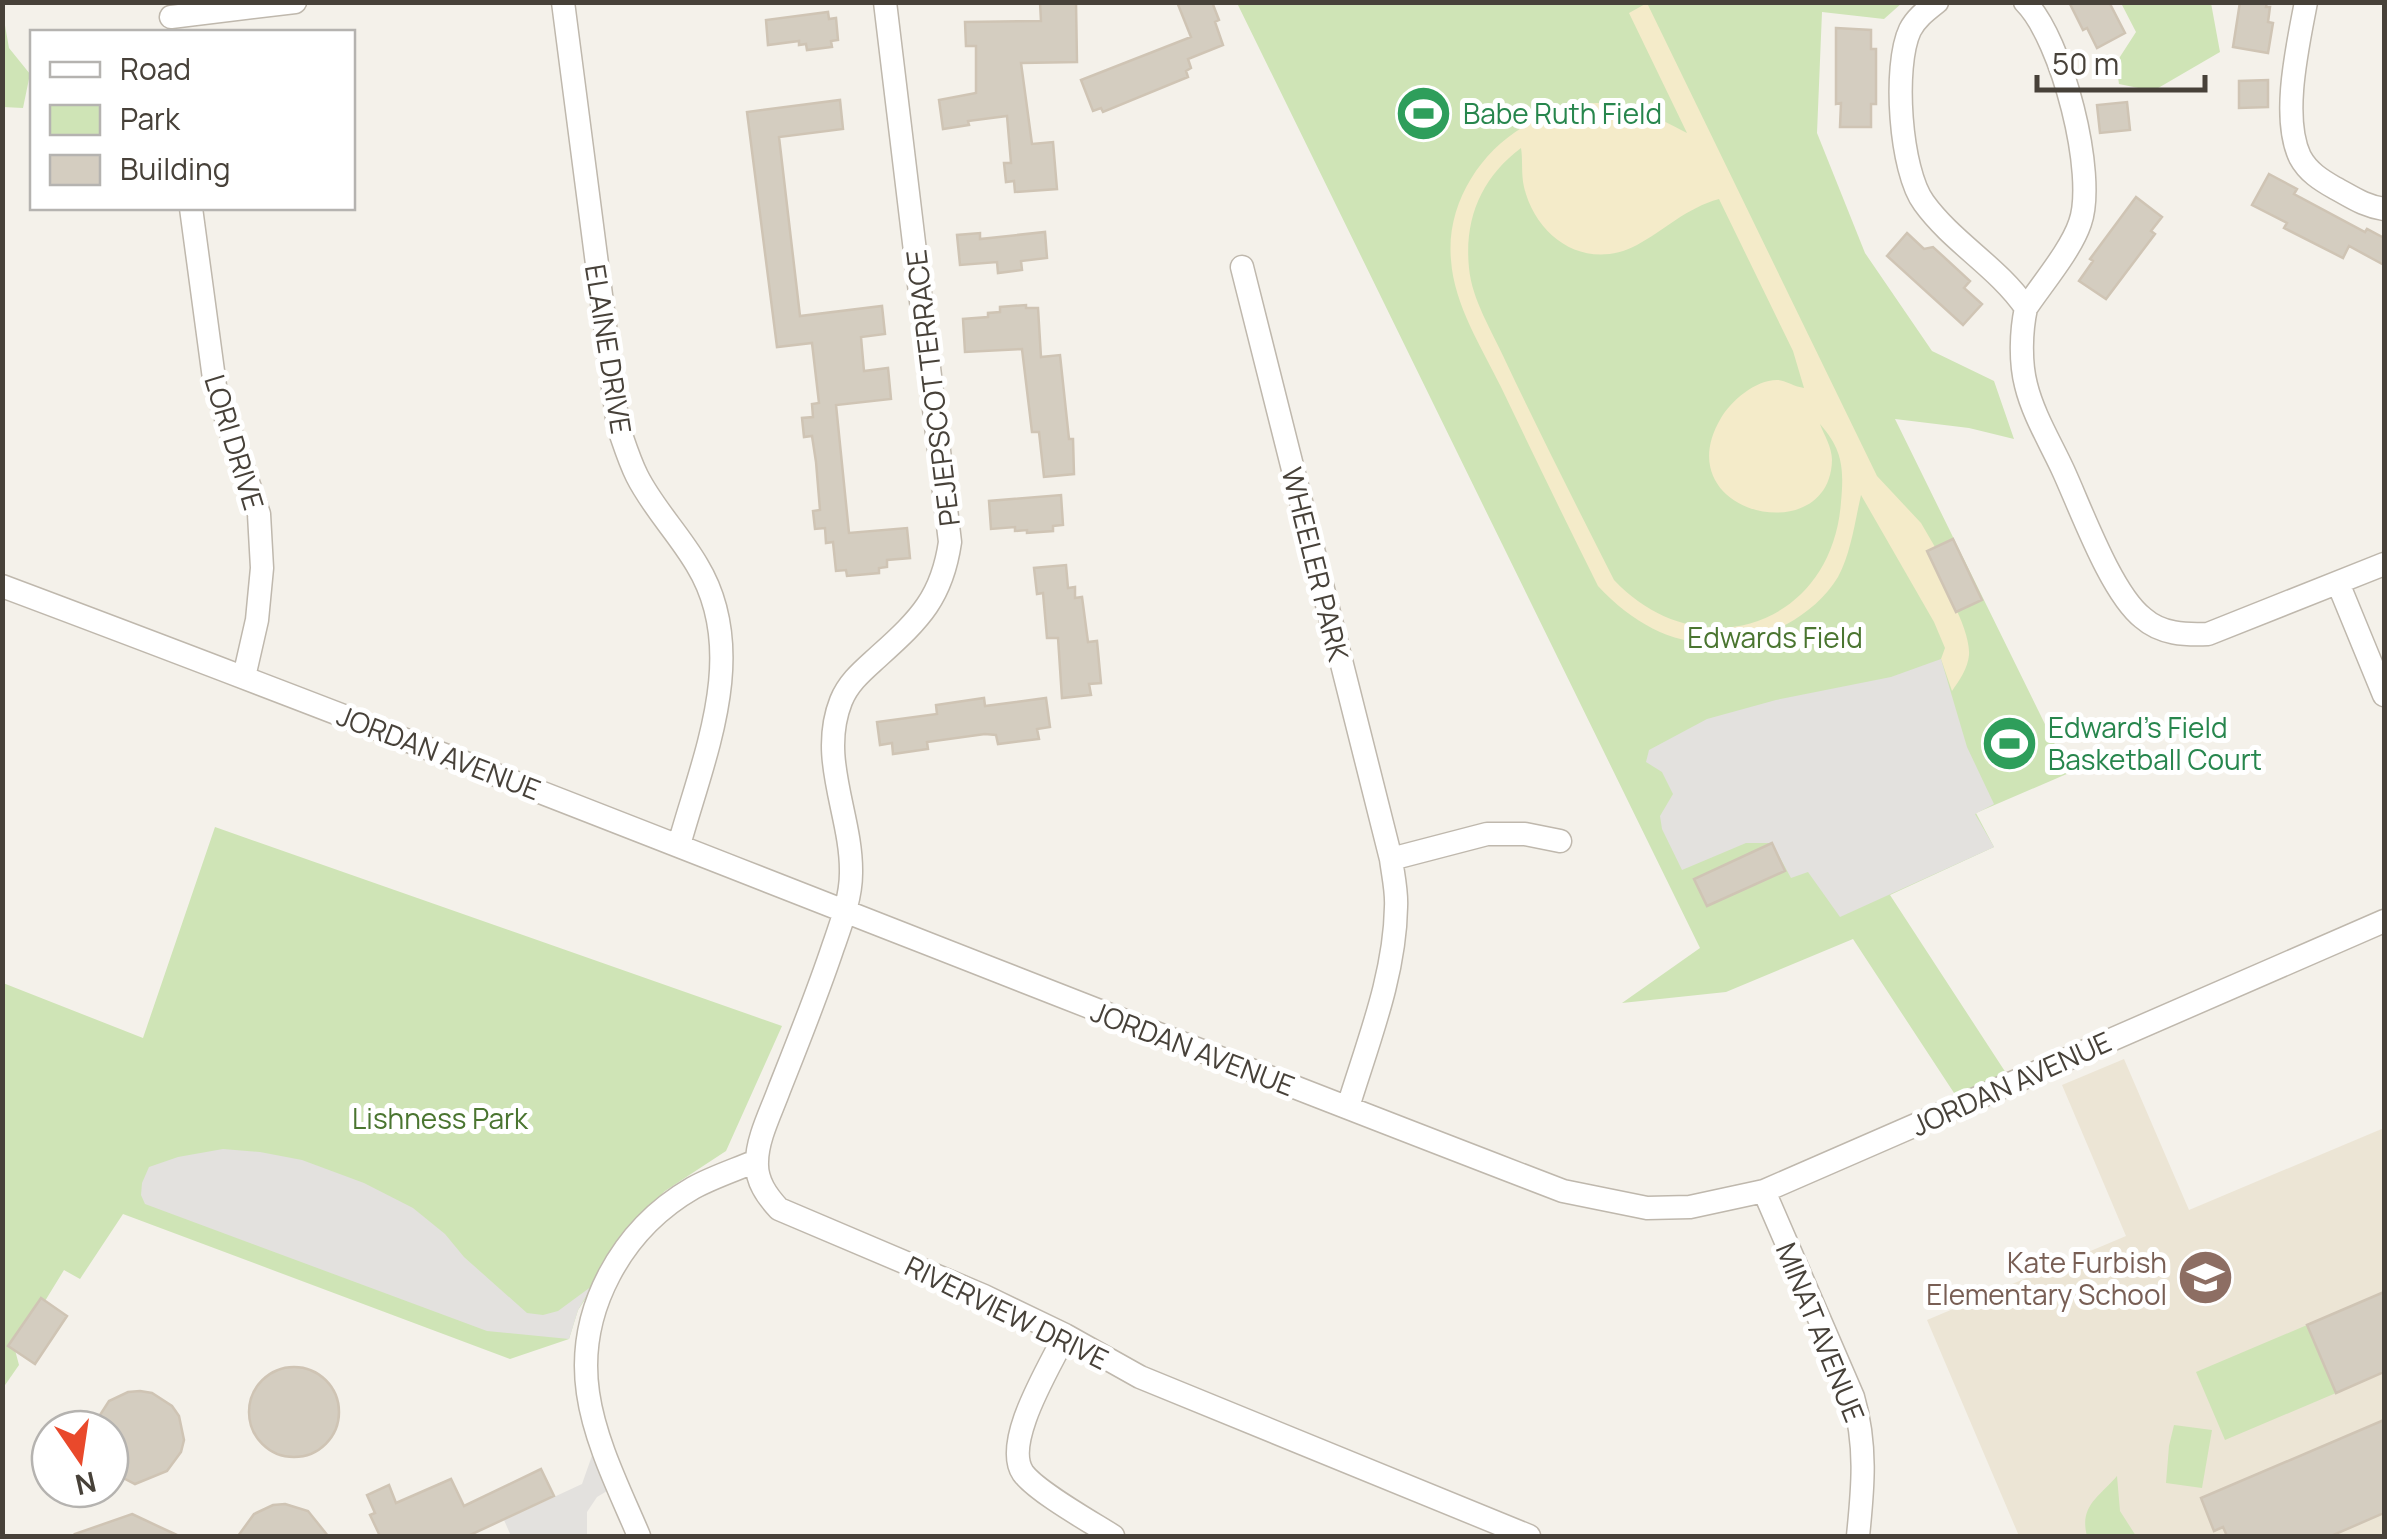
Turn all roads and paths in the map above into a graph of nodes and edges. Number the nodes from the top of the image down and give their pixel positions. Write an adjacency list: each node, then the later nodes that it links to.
1 (295, 2): 7 (street)
2 (563, 2): 18 (street, ELAINE DRIVE)
3 (885, 2): 20 (street, PEJEPSCOT TERRACE)
4 (1937, 2): 11 (street)
5 (2026, 2): 11 (street)
6 (2306, 2): 8 (street)
7 (171, 17)
8 (2384, 209)
9 (191, 210): 15 (street, LORI DRIVE)
10 (1242, 267): 19 (street, WHEELER PARK)
11 (2026, 308): 13 (street)
12 (2384, 564): 13 (street)
13 (2338, 583): 16 (street)
14 (2, 586): 15 (street, JORDAN AVENUE)
15 (244, 677): 18 (street, JORDAN AVENUE)
16 (2384, 695)
17 (1560, 842): 19 (street)
18 (679, 845): 20 (street, JORDAN AVENUE)
19 (1392, 859): 22 (street, WHEELER PARK)
20 (844, 912): 22 (street, JORDAN AVENUE); 23 (street)
21 (2384, 921): 24 (street, JORDAN AVENUE)
22 (1348, 1107): 24 (street, JORDAN AVENUE)
23 (756, 1161): 25 (street, RIVERVIEW DRIVE); 27 (street)
24 (1764, 1191): 30 (street, MINAT AVENUE)
25 (1065, 1335): 26 (street, RIVERVIEW DRIVE); 28 (street)
26 (1503, 1532): 29 (street, RIVERVIEW DRIVE)
27 (639, 1536)
28 (1113, 1536)
29 (1529, 1536)
30 (1858, 1536)

